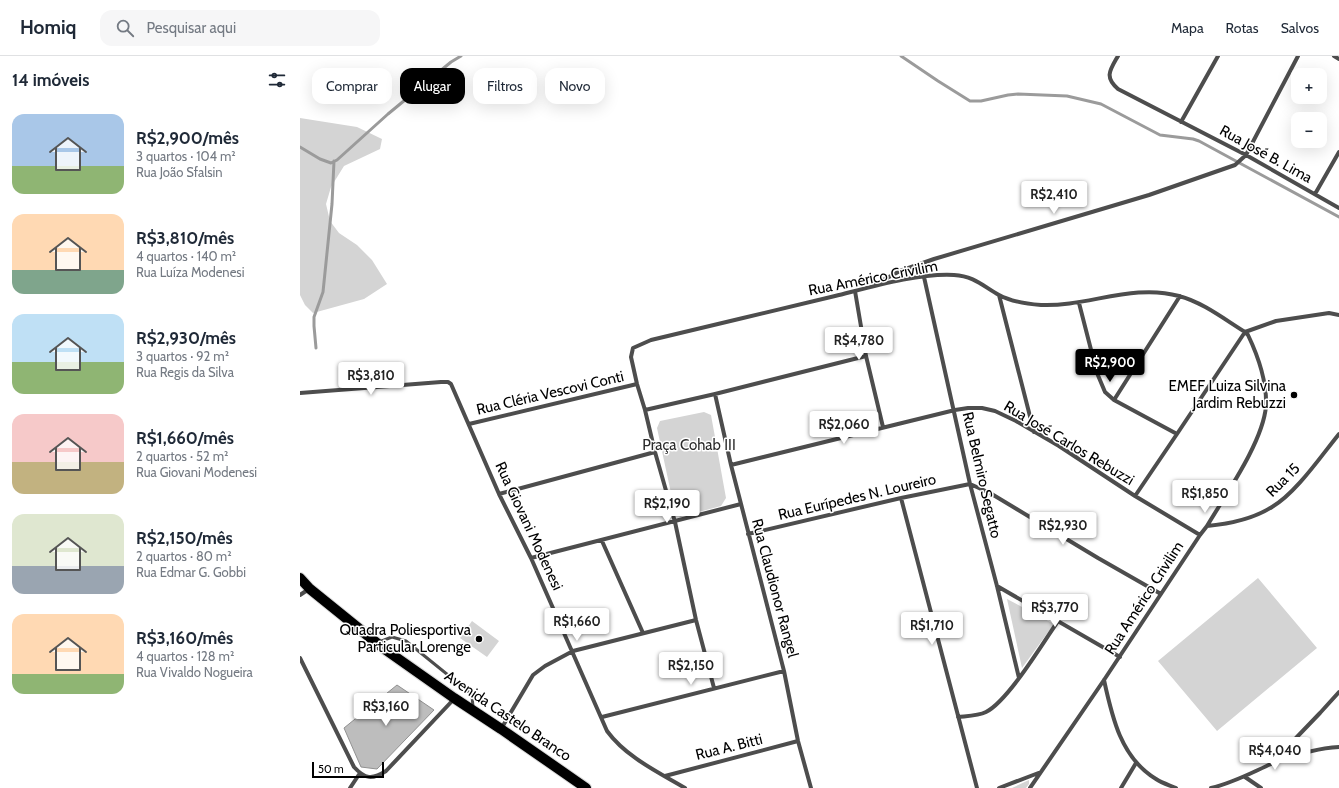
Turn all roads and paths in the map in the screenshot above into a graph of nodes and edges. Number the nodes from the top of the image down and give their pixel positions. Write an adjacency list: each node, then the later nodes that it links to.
1 (1118, 56): 6 (street, Rua José B. Lima)
2 (1218, 56): 6 (street)
3 (1298, 56): 8 (street)
4 (1334, 56): 5 (street)
5 (1339, 59)
6 (1181, 122): 8 (street, Rua José B. Lima)
7 (1339, 152): 9 (street)
8 (1246, 155): 9 (street, Rua José B. Lima); 12 (street)
9 (1315, 194): 10 (street, Rua José B. Lima)
10 (1339, 208)
11 (924, 277): 12 (street, Rua Américo Crivilim); 14 (street, Rua Américo Crivilim); 25 (street, Rua Belmiro Segatto)
12 (872, 287): 13 (street, Rua Américo Crivilim)
13 (855, 291): 19 (street); 20 (street, Rua Américo Crivilim)
14 (999, 295): 16 (street, Rua Américo Crivilim); 28 (street)
15 (1180, 296): 16 (street, Rua Américo Crivilim); 18 (street, Rua Américo Crivilim); 23 (street)
16 (1079, 303): 23 (street)
17 (1339, 315): 18 (street)
18 (1245, 332): 29 (street); 39 (street, Rua Américo Crivilim)
19 (866, 356): 22 (street); 27 (street)
20 (638, 384): 24 (street); 26 (street, Rua Cléria Vescovi Conti)
21 (300, 393): 26 (street, Rua Giovani Modenesi)
22 (715, 394): 24 (street); 32 (street, Rua Claudionor Rangel)
23 (1114, 400): 29 (street)
24 (645, 410): 31 (street)
25 (954, 410): 27 (street, Rua José Carlos Rebuzzi); 28 (street, Rua José Carlos Rebuzzi); 33 (street, Rua Belmiro Segatto)
26 (469, 424): 34 (street, Rua Giovani Modenesi)
27 (883, 428): 32 (street, Rua José Carlos Rebuzzi)
28 (1034, 432): 35 (street, Rua José Carlos Rebuzzi)
29 (1177, 434): 35 (street)
30 (1339, 434): 39 (street, Rua 15)
31 (654, 452): 34 (street); 38 (street)
32 (731, 465): 37 (street, Rua Claudionor Rangel)
33 (970, 484): 36 (street, Rua Eurípedes N. Loureiro); 45 (street, Rua Belmiro Segatto); 47 (street)
34 (499, 494): 43 (street, Rua Giovani Modenesi)
35 (1135, 496): 41 (street, Rua José Carlos Rebuzzi)
36 (901, 498): 40 (street, Rua Eurípedes N. Loureiro); 64 (street)
37 (741, 504): 38 (street); 40 (street, Rua Claudionor Rangel)
38 (675, 522): 42 (street); 49 (street)
39 (1207, 526): 41 (street, Rua Américo Crivilim)
40 (748, 534): 56 (street, Rua Claudionor Rangel)
41 (1200, 535): 47 (street, Rua Américo Crivilim)
42 (602, 540): 43 (street); 51 (street)
43 (532, 558): 53 (street, Rua Giovani Modenesi)
44 (300, 578): 46 (main road, Avenida Castelo Branco)
45 (997, 586): 50 (street); 57 (street, Rua Belmiro Segatto)
46 (310, 589): 48 (street); 52 (main road, Avenida Castelo Branco)
47 (1161, 594): 54 (street, Rua Américo Crivilim)
48 (300, 595)
49 (696, 620): 51 (street); 59 (street)
50 (1058, 621): 54 (street); 57 (street)
51 (642, 633): 53 (street)
52 (377, 642): 61 (main road, Avenida Castelo Branco); 62 (lane)
53 (573, 651): 63 (street, Rua Giovani Modenesi); 65 (street)
54 (1120, 657): 58 (street, Rua Américo Crivilim)
55 (300, 658): 71 (street)
56 (784, 671): 59 (street); 66 (street, Rua Claudionor Rangel)
57 (1020, 678): 64 (street)
58 (1104, 680): 68 (street); 70 (street, Rua Américo Crivilim)
59 (714, 688): 63 (street)
60 (1339, 692): 69 (street)
61 (454, 698): 62 (main road, Avenida Castelo Branco); 71 (street)
62 (474, 711): 65 (main road, Avenida Castelo Branco)
63 (602, 717): 72 (street, Rua Giovani Modenesi)
64 (958, 717): 78 (street)
65 (501, 729): 75 (main road, Avenida Castelo Branco)
66 (798, 741): 72 (street, Rua A. Bitti); 77 (street, Rua Claudionor Rangel)
67 (1339, 747): 69 (street)
68 (1136, 763): 81 (street); 82 (street)
69 (1270, 765): 73 (street)
70 (1042, 772): 79 (street); 80 (street, Rua Américo Crivilim)
71 (360, 773): 74 (street)
72 (665, 776): 76 (street, Rua Giovani Modenesi)
73 (1245, 777): 83 (street); 84 (street)
74 (350, 788)
75 (586, 788)
76 (685, 788)
77 (811, 788)
78 (977, 788)
79 (999, 788)
80 (1030, 788)
81 (1121, 788)
82 (1176, 788)
83 (1211, 788)
84 (1261, 788)

